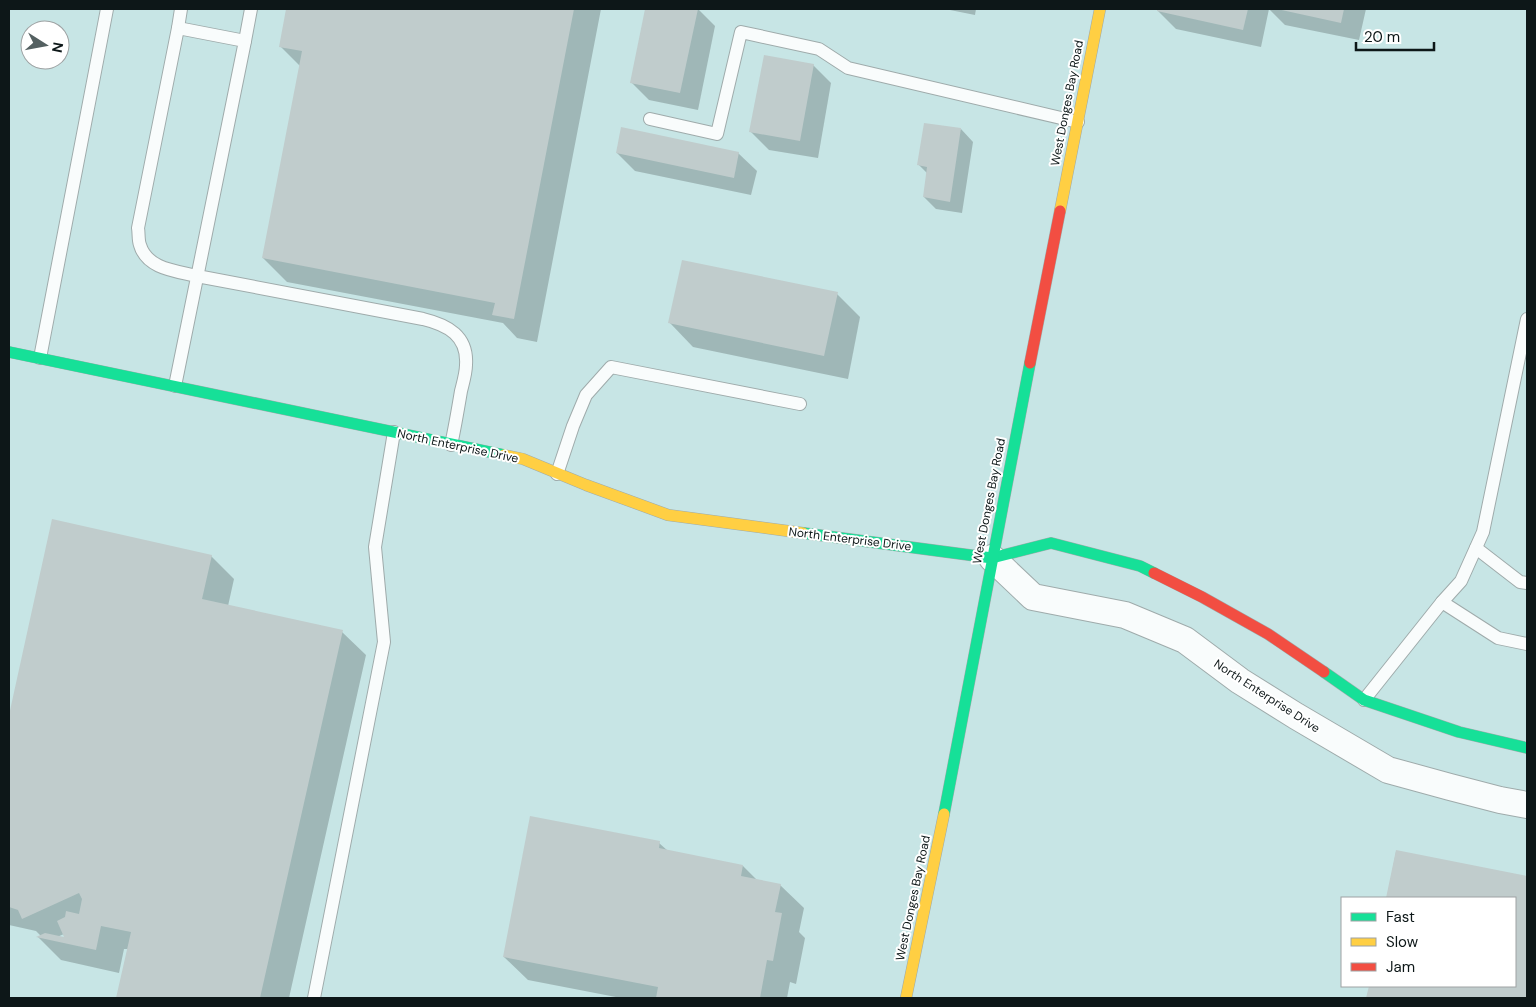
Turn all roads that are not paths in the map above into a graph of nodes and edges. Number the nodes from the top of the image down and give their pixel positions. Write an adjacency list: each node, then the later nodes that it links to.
1 (107, 9): 12 (lane)
2 (181, 9): 5 (lane)
3 (251, 9): 6 (lane)
4 (1100, 9): 8 (street, West Donges Bay Road)
5 (178, 28): 6 (lane); 9 (lane)
6 (245, 41): 9 (lane)
7 (650, 119): 8 (lane)
8 (1078, 122): 19 (street, West Donges Bay Road)
9 (198, 276): 13 (lane); 16 (lane)
10 (1527, 319): 18 (lane)
11 (9, 353): 12 (street, North Enterprise Drive)
12 (40, 358): 13 (street, North Enterprise Drive)
13 (175, 386): 15 (street, North Enterprise Drive)
14 (800, 404): 17 (lane)
15 (394, 432): 16 (street, North Enterprise Drive); 26 (lane)
16 (452, 445): 17 (street, North Enterprise Drive)
17 (557, 474): 19 (street, North Enterprise Drive)
18 (1476, 548): 20 (lane); 21 (lane)
19 (992, 558): 23 (street, North Enterprise Drive); 25 (street, North Enterprise Drive); 27 (street, West Donges Bay Road)
20 (1527, 583)
21 (1442, 602): 22 (lane); 23 (lane)
22 (1527, 644)
23 (1364, 700): 24 (street, North Enterprise Drive)
24 (1527, 748)
25 (1527, 805)
26 (314, 998)
27 (906, 998)

